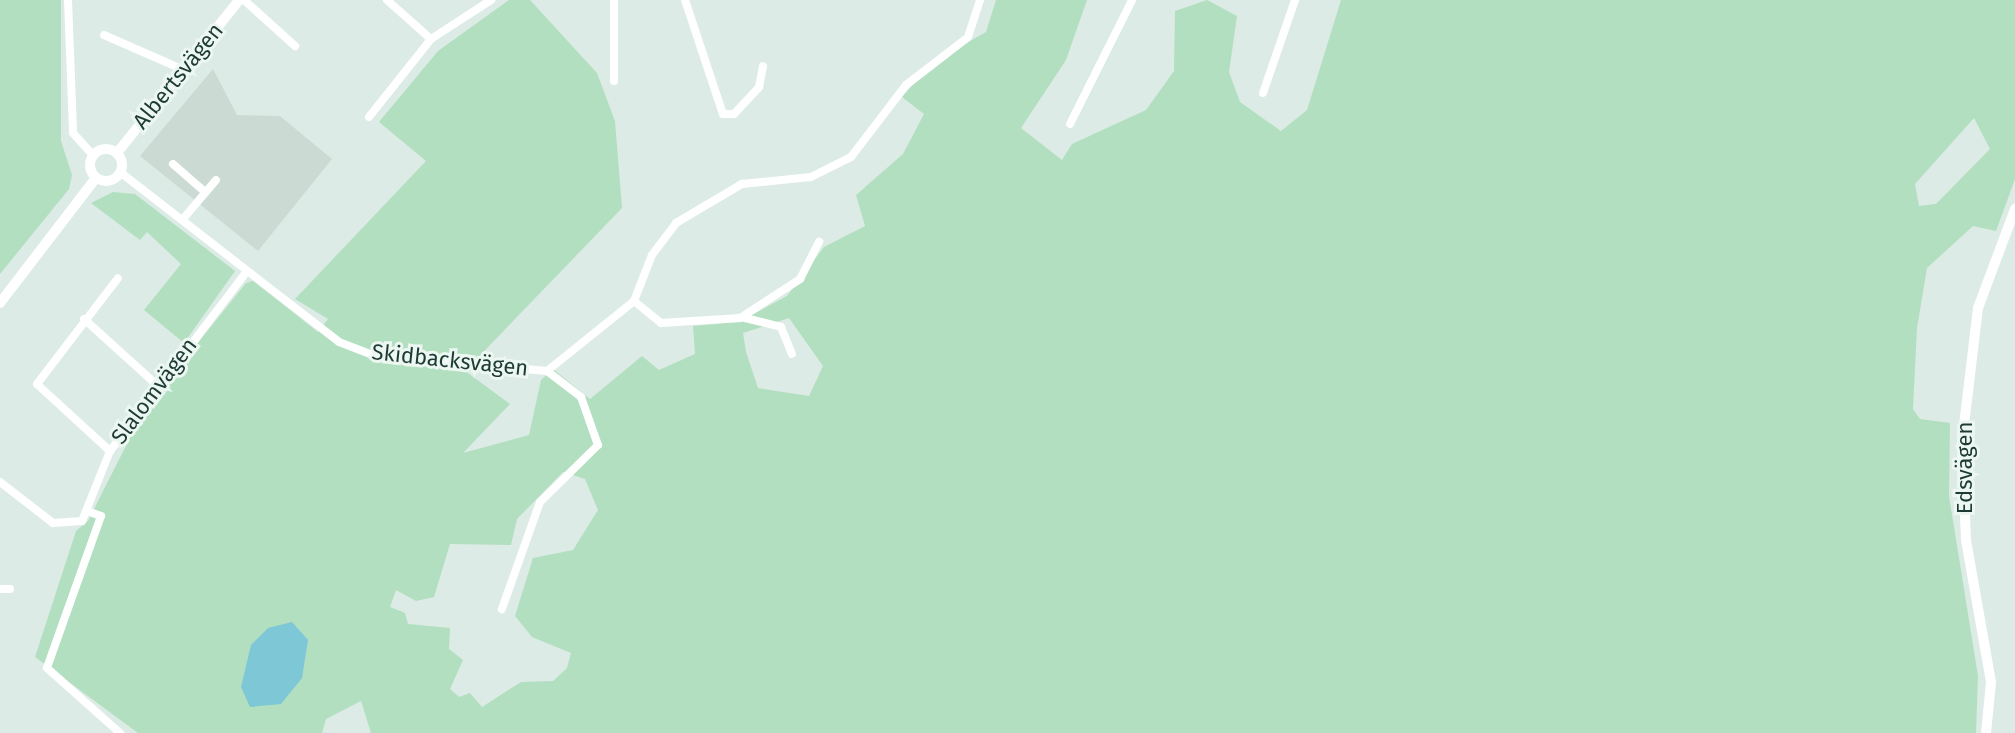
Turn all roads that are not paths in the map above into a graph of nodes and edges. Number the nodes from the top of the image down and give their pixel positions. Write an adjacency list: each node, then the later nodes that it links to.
1 (68, 0): 20 (street)
2 (242, 0): 12 (street, Albertsvägen); 14 (street, Albertsvägen)
3 (387, 0): 11 (street)
4 (491, 0): 11 (street)
5 (614, 0): 15 (street)
6 (685, 0): 13 (street)
7 (980, 0): 31 (street)
8 (1132, 0): 18 (street)
9 (1295, 0): 16 (street)
10 (104, 35): 14 (street)
11 (431, 39): 17 (street)
12 (295, 46)
13 (763, 66)
14 (184, 70): 19 (street, Albertsvägen)
15 (614, 81)
16 (1263, 93)
17 (369, 117)
18 (1070, 124)
19 (117, 153): 20 (street); 22 (street)
20 (93, 155): 23 (street)
21 (173, 164): 25 (street)
22 (120, 172): 23 (street); 27 (street, Skidbacksvägen)
23 (96, 178): 32 (street)
24 (216, 180): 25 (street)
25 (205, 192): 27 (street)
26 (2015, 209): 43 (street, Edsvägen)
27 (183, 219): 29 (street, Skidbacksvägen)
28 (819, 242): 33 (street)
29 (247, 271): 36 (street, Skidbacksvägen); 37 (street, Slalomvägen)
30 (118, 278): 34 (street)
31 (634, 301): 33 (street); 36 (street)
32 (0, 303)
33 (740, 318): 35 (street)
34 (84, 319): 37 (street); 38 (street)
35 (792, 354)
36 (547, 371): 41 (street, Skidbacksvägen)
37 (157, 385): 38 (street, Slalomvägen)
38 (110, 451): 40 (street, Slalomvägen)
39 (0, 482): 40 (street)
40 (87, 511): 42 (street)
41 (502, 609)
42 (120, 733)
43 (1986, 733)

